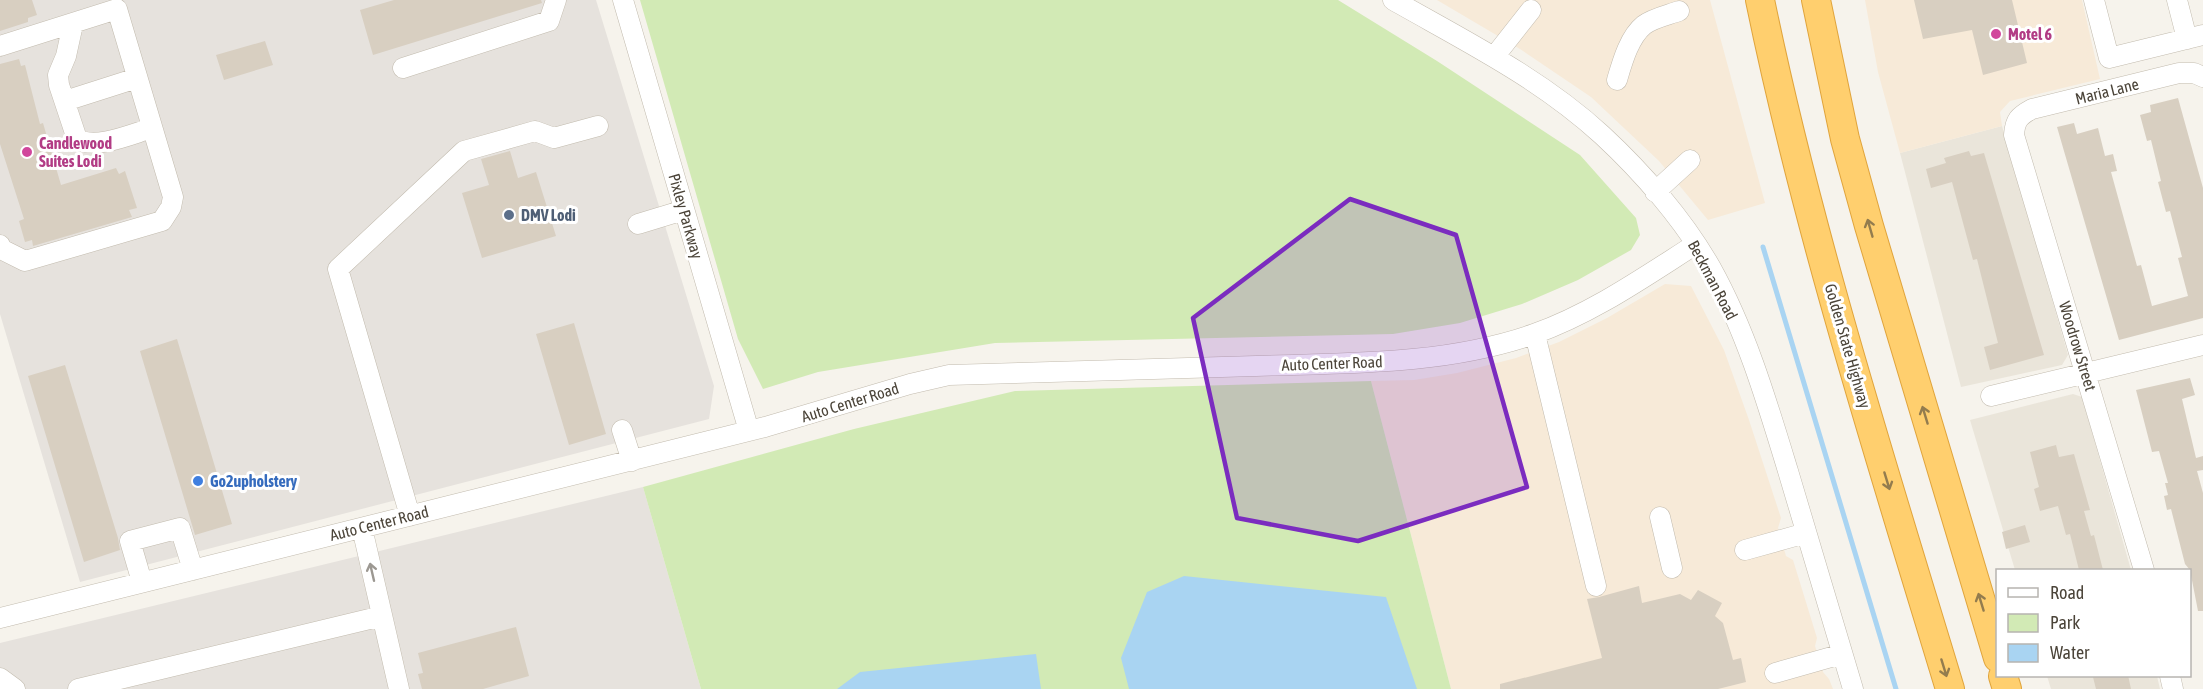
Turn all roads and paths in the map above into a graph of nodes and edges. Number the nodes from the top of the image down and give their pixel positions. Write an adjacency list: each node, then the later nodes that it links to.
1 (556, 0): 16 (street)
2 (623, 0): 28 (street, Pixley Parkway)
3 (1393, 0): 15 (street, Beckman Road)
4 (1741, 0): 26 (highway)
5 (1760, 0): 26 (highway, Golden State Highway)
6 (1816, 0): 19 (highway)
7 (1826, 0): 19 (highway)
8 (2094, 0): 13 (street)
9 (2177, 0): 13 (street)
10 (1531, 10): 15 (street)
11 (1679, 11): 20 (street)
12 (73, 24): 14 (street); 18 (street); 21 (street)
13 (2195, 37)
14 (0, 46)
15 (1494, 57): 27 (street, Beckman Road)
16 (403, 68)
17 (2203, 77): 22 (street, Maria Lane)
18 (137, 78): 21 (street); 24 (street)
19 (1834, 79): 51 (highway, one-way to 19)
20 (1617, 80)
21 (65, 101): 24 (street)
22 (2015, 122): 34 (street, Woodrow Street)
23 (598, 126): 39 (street)
24 (152, 128): 30 (street)
25 (1690, 160): 27 (street)
26 (1801, 183): 59 (highway, Golden State Highway, one-way to 59)
27 (1655, 192): 31 (street, Beckman Road)
28 (684, 210): 29 (street); 37 (street, Pixley Parkway)
29 (638, 224)
30 (0, 244)
31 (1696, 244): 32 (street, Auto Center Road); 42 (street, Beckman Road)
32 (1535, 334): 37 (street, Auto Center Road); 48 (street)
33 (2203, 345): 34 (street)
34 (2086, 372): 35 (street); 45 (street, Woodrow Street)
35 (1991, 396)
36 (622, 430): 38 (street)
37 (748, 431): 38 (street, Auto Center Road)
38 (632, 461): 39 (street, Auto Center Road)
39 (410, 516): 41 (street, Auto Center Road)
40 (1660, 517): 44 (street)
41 (362, 528): 46 (street, Auto Center Road); 49 (street, one-way to 41)
42 (1806, 533): 43 (street); 52 (street, Beckman Road)
43 (1745, 550)
44 (1672, 568)
45 (2144, 569)
46 (193, 570): 47 (street, Auto Center Road); 47 (street)
47 (142, 582): 50 (street, Auto Center Road)
48 (1596, 586)
49 (382, 616): 56 (street); 57 (street)
50 (0, 618)
51 (1996, 651)
52 (1842, 654): 53 (street); 58 (street, Beckman Road)
53 (1775, 673)
54 (0, 678): 55 (street)
55 (15, 689)
56 (78, 689)
57 (399, 689)
58 (1852, 689)
59 (1950, 689)

